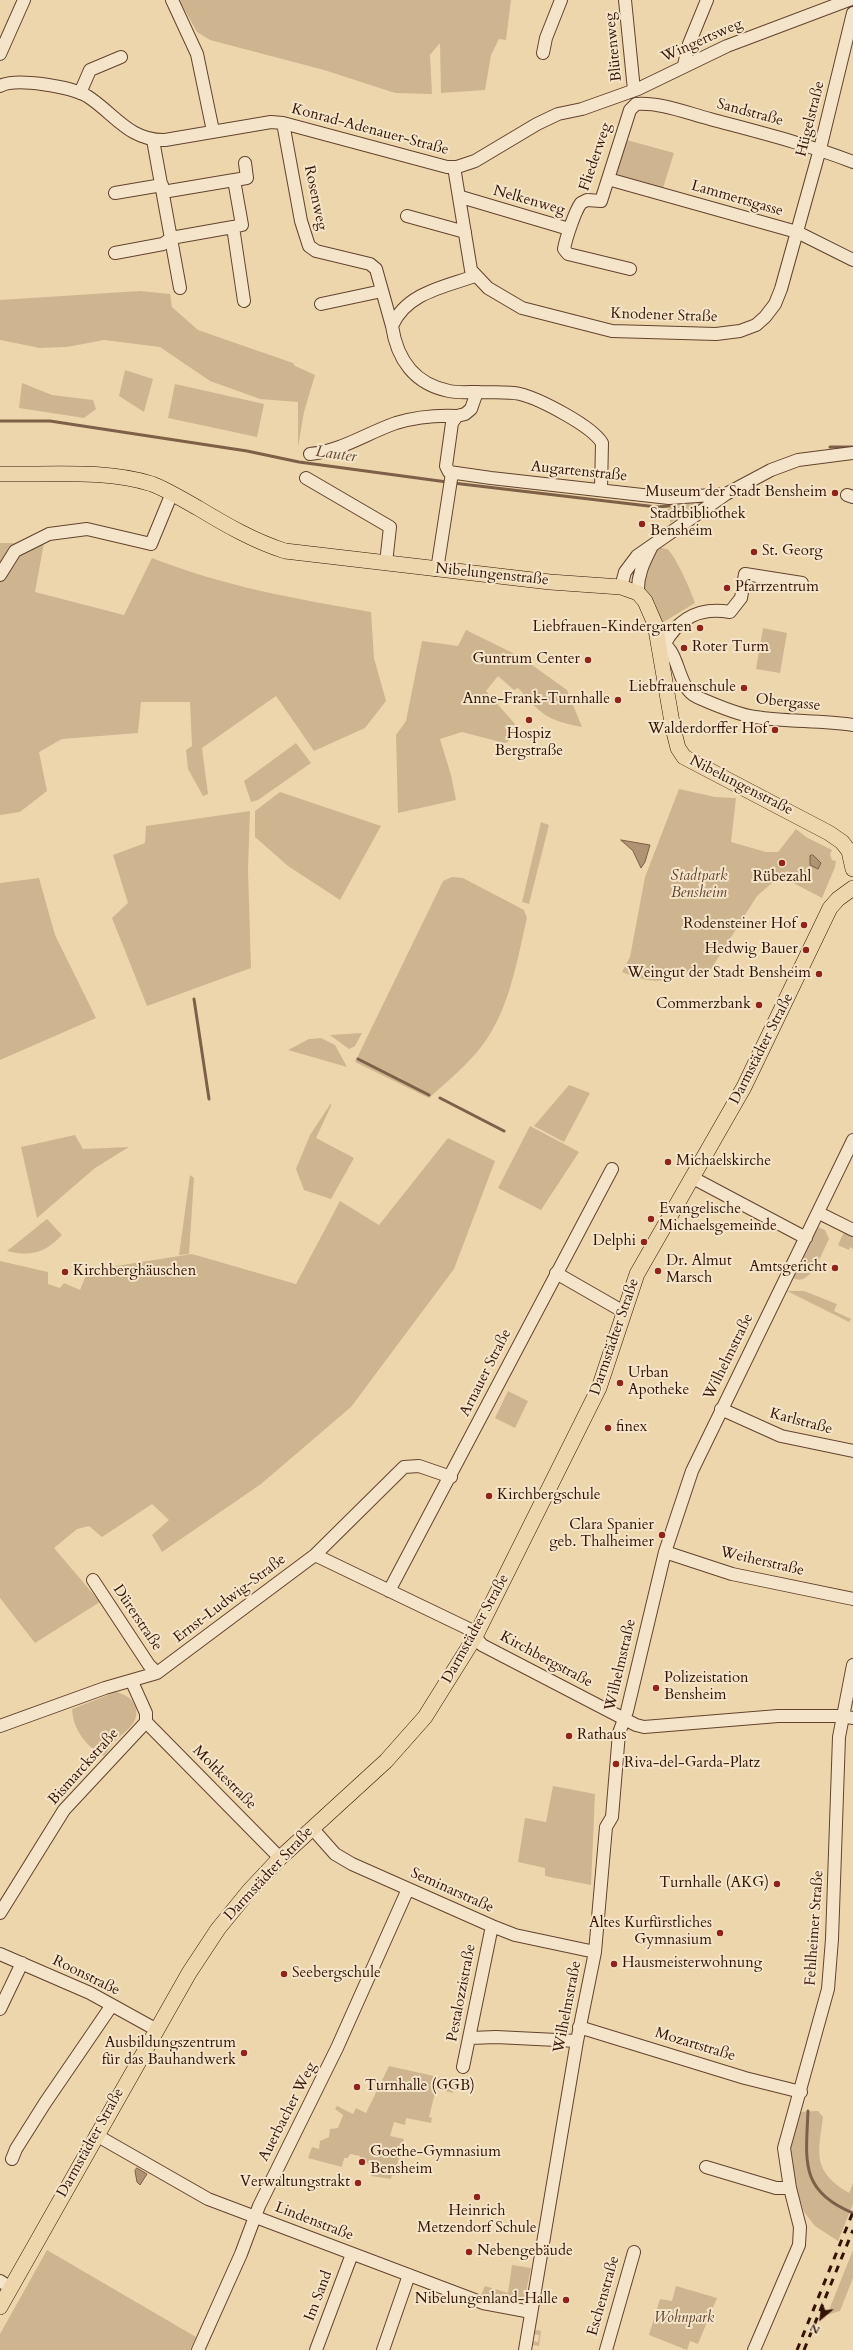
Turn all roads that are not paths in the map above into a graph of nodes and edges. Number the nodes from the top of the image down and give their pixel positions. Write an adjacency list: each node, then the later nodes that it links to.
1 (24, 0): 9 (street)
2 (172, 0): 18 (street)
3 (561, 0): 8 (street)
4 (625, 0): 13 (street, Blütenweg)
5 (707, 0): 11 (street)
6 (849, 0): 11 (street, Wingertsweg)
7 (853, 13): 20 (street, Hügelstraße)
8 (543, 53)
9 (0, 54)
10 (121, 57): 14 (street)
11 (684, 65): 13 (street, Wingertsweg)
12 (1, 81): 14 (street, Konrad-Adenauer-Straße)
13 (634, 90): 16 (street, Wingertsweg)
14 (80, 93): 19 (street, Konrad-Adenauer-Straße)
15 (636, 104): 20 (street, Sandstraße); 24 (street, Fliederweg)
16 (568, 111): 23 (street, Konrad-Adenauer-Straße)
17 (283, 123): 18 (street, Konrad-Adenauer-Straße); 23 (street, Konrad-Adenauer-Straße); 40 (street, Rosenweg)
18 (213, 131): 19 (street, Konrad-Adenauer-Straße)
19 (153, 140): 26 (street)
20 (820, 149): 21 (street, Sandstraße); 33 (street, Hügelstraße)
21 (853, 162)
22 (245, 163): 25 (street)
23 (454, 167): 28 (street)
24 (608, 179): 31 (street, Fliederweg); 33 (street, Lammertsgasse)
25 (234, 180): 26 (street); 30 (street)
26 (162, 188): 27 (street); 34 (street)
27 (116, 193)
28 (461, 197): 31 (street, Nelkenweg); 32 (street)
29 (407, 216): 32 (street)
30 (233, 227): 34 (street); 41 (street)
31 (569, 229): 37 (street, Nelkenweg)
32 (464, 232): 38 (street)
33 (797, 232): 36 (street, Lammertsgasse); 38 (street, Knodener Straße)
34 (170, 238): 35 (street); 39 (street)
35 (115, 253)
36 (853, 260)
37 (630, 269)
38 (474, 276): 43 (street)
39 (180, 288)
40 (382, 291): 42 (street); 43 (street, Rosenweg)
41 (244, 301)
42 (320, 304)
43 (392, 326): 44 (street, Rosenweg)
44 (473, 392): 45 (street); 51 (street, Rosenweg)
45 (457, 416): 47 (street); 50 (street)
46 (853, 453): 53 (street)
47 (310, 454)
48 (0, 474): 52 (main road, Nibelungenstraße)
49 (306, 478): 55 (street)
50 (451, 479): 51 (street, Augartenstraße); 56 (street)
51 (601, 489): 53 (street, Augartenstraße)
52 (172, 493): 55 (main road, Nibelungenstraße); 57 (street)
53 (726, 494): 54 (street)
54 (652, 545): 59 (street); 60 (street)
55 (386, 563): 56 (main road, Nibelungenstraße)
56 (437, 570): 59 (main road, Nibelungenstraße)
57 (0, 576)
58 (802, 583): 61 (street)
59 (621, 587): 60 (main road, Nibelungenstraße)
60 (638, 593): 61 (main road, Nibelungenstraße)
61 (662, 645): 62 (street, Obergasse); 63 (main road, Nibelungenstraße)
62 (853, 725)
63 (852, 853): 64 (main road, Nibelungenstraße)
64 (853, 869)
65 (853, 888): 68 (main road, Darmstädter Straße)
66 (853, 1140): 69 (street, Wilhelmstraße)
67 (612, 1169): 72 (street, Arnauer Straße)
68 (693, 1178): 71 (street); 73 (main road, Darmstädter Straße)
69 (819, 1213): 70 (street); 71 (street, Wilhelmstraße)
70 (853, 1230)
71 (806, 1238): 74 (street, Wilhelmstraße)
72 (556, 1273): 73 (street); 76 (street, Arnauer Straße)
73 (624, 1312): 82 (main road, Darmstädter Straße)
74 (722, 1409): 75 (street, Karlstraße); 77 (street, Wilhelmstraße)
75 (853, 1451)
76 (451, 1477): 78 (street, Ernst-Ludwig-Straße); 80 (street, Arnauer Straße)
77 (665, 1552): 81 (street, Weiherstraße); 87 (street, Wilhelmstraße)
78 (315, 1555): 80 (street, Kirchbergstraße); 84 (street, Ernst-Ludwig-Straße)
79 (92, 1580): 84 (street, Dürerstraße)
80 (389, 1591): 82 (street, Kirchbergstraße)
81 (853, 1599)
82 (475, 1637): 87 (street, Kirchbergstraße); 90 (main road, Darmstädter Straße)
83 (853, 1665): 86 (street, Fehlheimer Straße)
84 (157, 1673): 85 (street, Ernst-Ludwig-Straße)
85 (132, 1682): 88 (street); 89 (street, Ernst-Ludwig-Straße)
86 (847, 1717): 87 (street, Kirchbergstraße); 105 (street, Fehlheimer Straße)
87 (624, 1720): 95 (street, Wilhelmstraße)
88 (146, 1722): 91 (street, Moltkestraße); 93 (street, Bismarckstraße)
89 (0, 1726)
90 (312, 1828): 91 (main road, Darmstädter Straße); 92 (street, Seminarstraße)
91 (280, 1858): 101 (main road, Darmstädter Straße)
92 (408, 1889): 94 (street, Seminarstraße); 110 (street, Auerbacher Weg)
93 (0, 1913)
94 (492, 1926): 95 (street, Seminarstraße); 102 (street, Pestalozzistraße)
95 (595, 1952): 100 (street, Wilhelmstraße)
96 (0, 1954): 97 (street, Roonstraße)
97 (22, 1963): 98 (street, Roonstraße); 99 (street)
98 (112, 2005): 101 (street, Roonstraße); 107 (street)
99 (0, 2009)
100 (579, 2027): 103 (street, Wilhelmstraße); 105 (street, Mozartstraße)
101 (157, 2030): 106 (main road, Darmstädter Straße)
102 (470, 2038): 103 (street); 104 (street, Pestalozzistraße)
103 (577, 2041): 116 (street, Wilhelmstraße)
104 (463, 2067)
105 (801, 2092): 109 (street, Fehlheimer Straße)
106 (96, 2135): 110 (street, Lindenstraße); 114 (main road, Darmstädter Straße)
107 (12, 2159)
108 (706, 2167): 109 (street)
109 (790, 2188): 122 (street, Fehlheimer Straße)
110 (255, 2217): 112 (street, Lindenstraße); 117 (street, Auerbacher Weg)
111 (634, 2252): 121 (street, Eschenstraße)
112 (352, 2254): 113 (street, Lindenstraße); 118 (street, Im Sand)
113 (409, 2275): 116 (street, Lindenstraße); 119 (street)
114 (5, 2284): 115 (main road, Darmstädter Straße)
115 (0, 2307)
116 (531, 2312): 120 (street, Wilhelmstraße)
117 (198, 2350)
118 (316, 2350)
119 (383, 2350)
120 (526, 2350)
121 (606, 2350)
122 (754, 2350)

